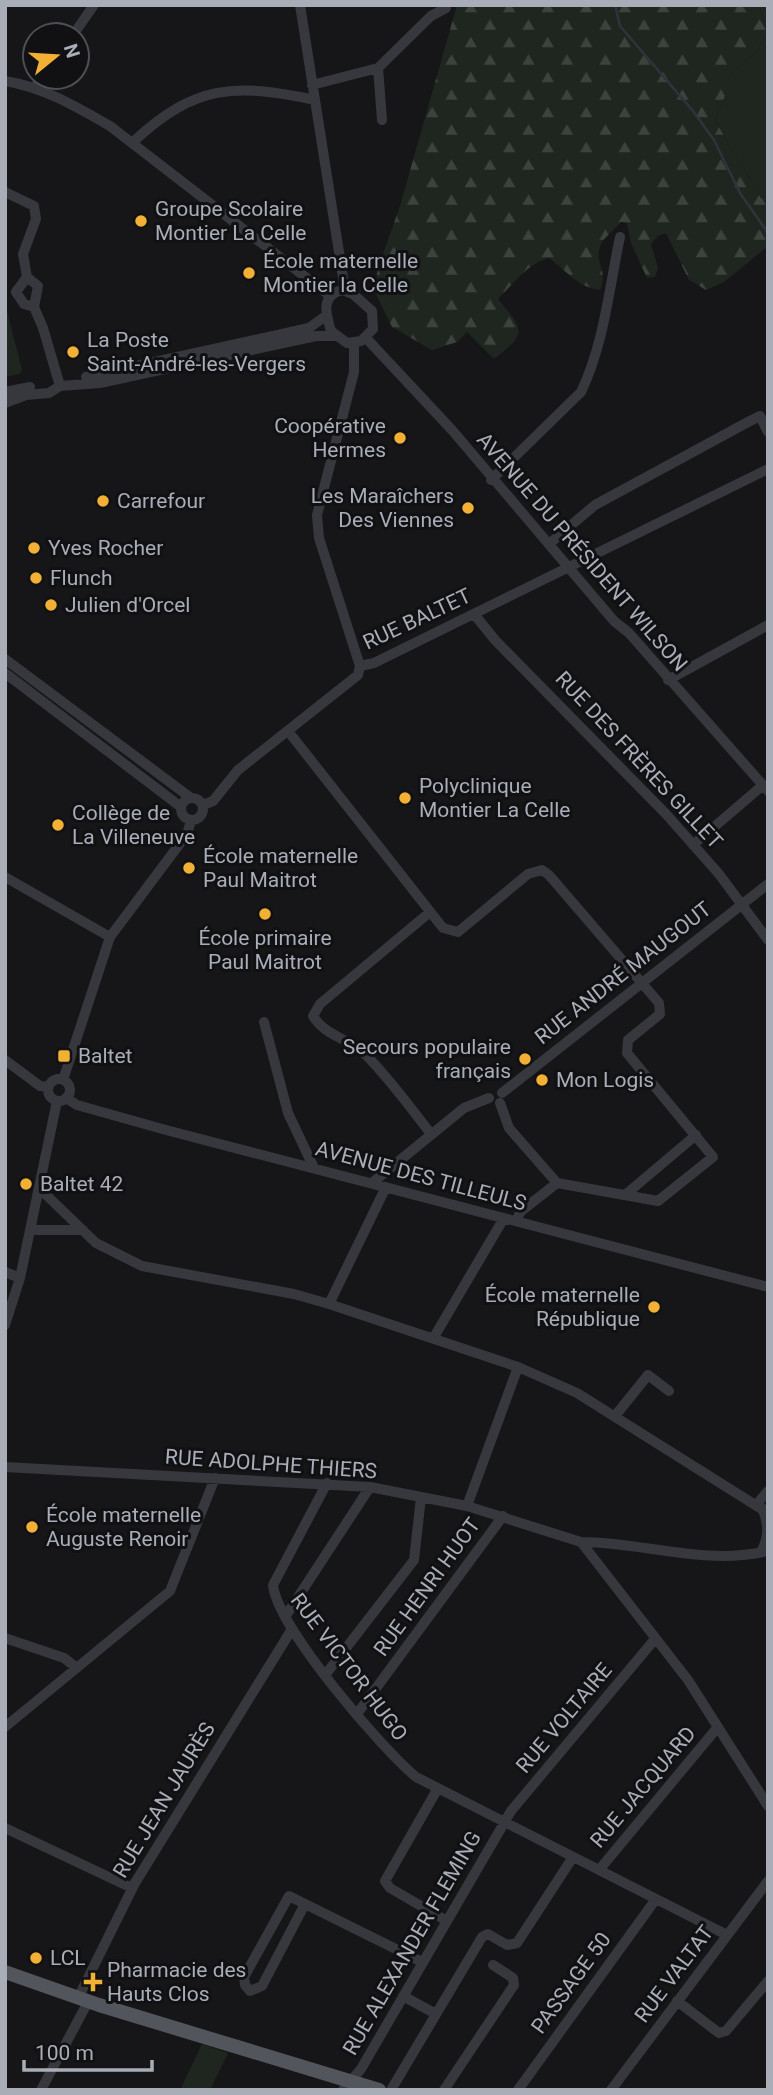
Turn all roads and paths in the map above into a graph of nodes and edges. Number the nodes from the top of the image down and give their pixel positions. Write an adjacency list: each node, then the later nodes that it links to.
1 (94, 5): 4 (street)
2 (300, 5): 6 (street)
3 (446, 8): 5 (street)
4 (83, 21)
5 (378, 68): 6 (street); 9 (street)
6 (312, 85): 8 (street)
7 (41, 91): 10 (street)
8 (315, 100): 10 (street); 14 (street)
9 (383, 120)
10 (133, 142): 16 (street)
11 (5, 192): 13 (street)
12 (620, 237): 27 (street)
13 (27, 276): 15 (street); 17 (street)
14 (345, 290): 16 (street); 20 (street)
15 (10, 291): 17 (street)
16 (330, 296): 18 (street)
17 (34, 307): 22 (street)
18 (327, 315): 19 (street); 22 (street)
19 (335, 336): 21 (street); 22 (street)
20 (366, 338): 21 (street); 27 (street, AVENUE DU PRÉSIDENT WILSON)
21 (354, 343): 33 (street)
22 (60, 386): 23 (street); 24 (street)
23 (5, 392)
24 (5, 403)
25 (768, 432): 28 (street)
26 (768, 469): 29 (street, RUE BALTET)
27 (491, 480): 28 (street, AVENUE DU PRÉSIDENT WILSON)
28 (549, 544): 29 (street, AVENUE DU PRÉSIDENT WILSON)
29 (568, 568): 30 (street, RUE BALTET); 35 (street, AVENUE DU PRÉSIDENT WILSON)
30 (474, 614): 33 (street, RUE BALTET); 42 (street, RUE DES FRÈRES GILLET)
31 (766, 630): 35 (street)
32 (5, 659): 38 (street)
33 (360, 666): 36 (street, RUE BALTET)
34 (5, 673): 40 (street)
35 (668, 680): 37 (street, AVENUE DU PRÉSIDENT WILSON)
36 (288, 732): 39 (street, RUE BALTET); 46 (street)
37 (766, 788): 42 (street)
38 (191, 798): 39 (street); 40 (street)
39 (203, 805): 41 (street)
40 (181, 807): 41 (street)
41 (191, 821): 47 (street)
42 (693, 845): 45 (street, RUE DES FRÈRES GILLET)
43 (5, 877): 47 (street)
44 (768, 884): 45 (street, RUE ANDRÉ MAUGOUT)
45 (741, 904): 48 (street, RUE DES FRÈRES GILLET); 49 (street, RUE ANDRÉ MAUGOUT)
46 (430, 912): 49 (street); 56 (street)
47 (110, 937): 52 (street)
48 (768, 940)
49 (640, 981): 54 (street, RUE ANDRÉ MAUGOUT); 57 (street)
50 (264, 1022): 58 (street)
51 (5, 1060): 53 (street)
52 (63, 1080): 53 (street); 55 (street)
53 (44, 1087): 55 (street)
54 (497, 1098): 56 (street, RUE ANDRÉ MAUGOUT); 60 (street)
55 (62, 1099): 58 (street, AVENUE DES TILLEULS); 62 (street)
56 (431, 1134): 59 (street, RUE ANDRÉ MAUGOUT)
57 (696, 1135): 63 (street); 63 (street)
58 (314, 1168): 59 (street, AVENUE DES TILLEULS)
59 (372, 1183): 61 (street, AVENUE DES TILLEULS)
60 (557, 1183): 63 (street); 65 (street)
61 (386, 1187): 64 (street, AVENUE DES TILLEULS); 71 (street)
62 (39, 1188): 66 (street); 67 (street)
63 (625, 1195)
64 (504, 1218): 65 (street, AVENUE DES TILLEULS); 73 (street)
65 (517, 1221): 70 (street, AVENUE DES TILLEULS)
66 (30, 1230): 67 (street); 69 (street)
67 (82, 1230): 71 (street)
68 (5, 1272): 69 (street)
69 (20, 1278): 72 (street)
70 (768, 1287)
71 (329, 1304): 73 (street)
72 (5, 1325)
73 (434, 1337): 74 (street)
74 (518, 1367): 76 (street); 83 (street)
75 (669, 1391): 76 (street)
76 (615, 1416): 84 (street)
77 (5, 1467): 78 (street, RUE ADOLPHE THIERS)
78 (215, 1478): 79 (street, RUE ADOLPHE THIERS); 92 (street)
79 (327, 1483): 80 (street, RUE ADOLPHE THIERS); 88 (street, RUE VICTOR HUGO)
80 (370, 1488): 82 (street, RUE ADOLPHE THIERS); 88 (street)
81 (768, 1491): 84 (street)
82 (421, 1497): 83 (street, RUE ADOLPHE THIERS); 93 (street)
83 (467, 1506): 85 (street, RUE ADOLPHE THIERS)
84 (762, 1509): 87 (street)
85 (503, 1516): 86 (street, RUE ADOLPHE THIERS); 94 (street, RUE HENRI HUOT)
86 (581, 1542): 87 (street, RUE ADOLPHE THIERS); 91 (street)
87 (765, 1552)
88 (285, 1617): 89 (street, RUE VICTOR HUGO)
89 (292, 1629): 93 (street, RUE VICTOR HUGO); 104 (street, RUE JEAN JAURÈS)
90 (5, 1638): 92 (street)
91 (655, 1639): 96 (street); 99 (street, RUE VOLTAIRE)
92 (77, 1668): 95 (street)
93 (326, 1674): 94 (street, RUE VICTOR HUGO)
94 (357, 1714): 97 (street, RUE VICTOR HUGO)
95 (5, 1727)
96 (717, 1728): 98 (street); 102 (street, RUE JACQUARD)
97 (438, 1788): 99 (street, RUE VICTOR HUGO); 107 (street)
98 (768, 1807)
99 (505, 1823): 101 (street, RUE VICTOR HUGO); 107 (street, RUE ALEXANDER FLEMING)
100 (5, 1828): 104 (street)
101 (573, 1857): 102 (street, RUE VICTOR HUGO); 116 (street)
102 (599, 1870): 105 (street, RUE VICTOR HUGO)
103 (768, 1881): 108 (street, RUE VALTAT)
104 (132, 1888): 114 (street, RUE JEAN JAURÈS)
105 (656, 1899): 108 (street, RUE VICTOR HUGO); 122 (street, PASSAGE 50)
106 (305, 1904): 106 (street); 109 (street)
107 (447, 1920): 109 (street, RUE ALEXANDER FLEMING)
108 (727, 1935): 115 (street, RUE VALTAT)
109 (422, 1962): 113 (street, RUE ALEXANDER FLEMING)
110 (493, 1965): 121 (street)
111 (5, 1972): 114 (main road)
112 (768, 1980): 115 (street)
113 (403, 1996): 116 (street); 117 (street, RUE ALEXANDER FLEMING)
114 (84, 1998): 117 (main road); 118 (street, RUE JEAN JAURÈS)
115 (677, 2001): 123 (street, RUE VALTAT)
116 (436, 2014): 120 (street)
117 (346, 2085): 119 (main road)
118 (41, 2090)
119 (379, 2090)
120 (391, 2090)
121 (444, 2090)
122 (518, 2090)
123 (611, 2090)

